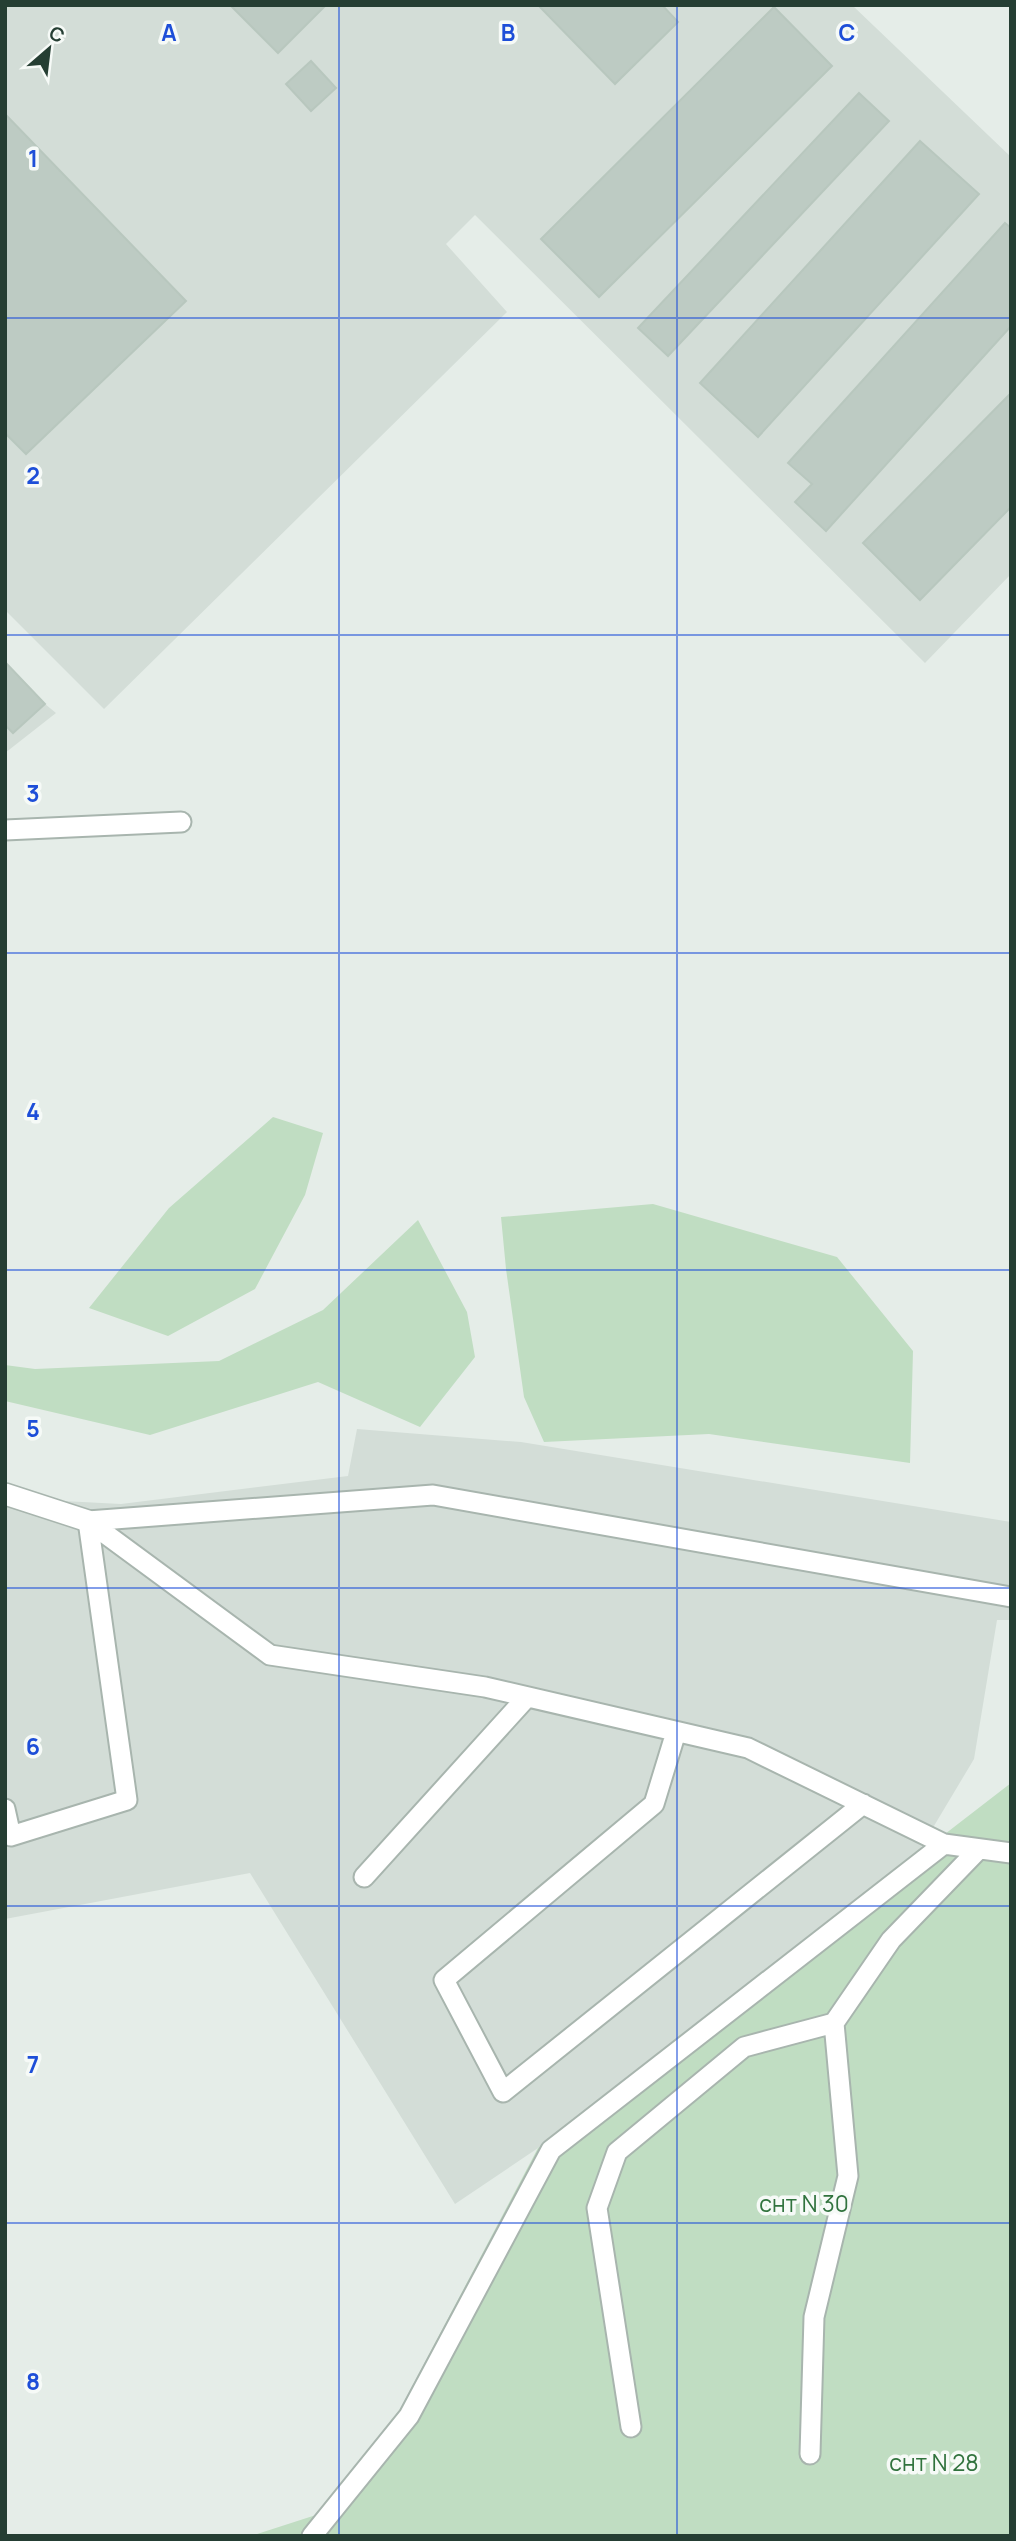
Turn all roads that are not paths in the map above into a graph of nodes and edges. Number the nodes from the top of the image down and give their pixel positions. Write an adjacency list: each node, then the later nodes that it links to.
1 (181, 822): 2 (lane)
2 (5, 830)
3 (5, 1494): 4 (street)
4 (88, 1521): 5 (lane); 6 (lane); 9 (lane)
5 (1011, 1597)
6 (527, 1697): 7 (lane); 13 (lane)
7 (676, 1732): 8 (lane); 8 (lane)
8 (863, 1804): 10 (lane)
9 (5, 1809)
10 (944, 1844): 11 (lane); 17 (lane)
11 (979, 1849): 12 (lane); 14 (lane)
12 (1011, 1853)
13 (364, 1877)
14 (834, 2022): 15 (lane); 16 (lane)
15 (631, 2427)
16 (810, 2454)
17 (312, 2536)

